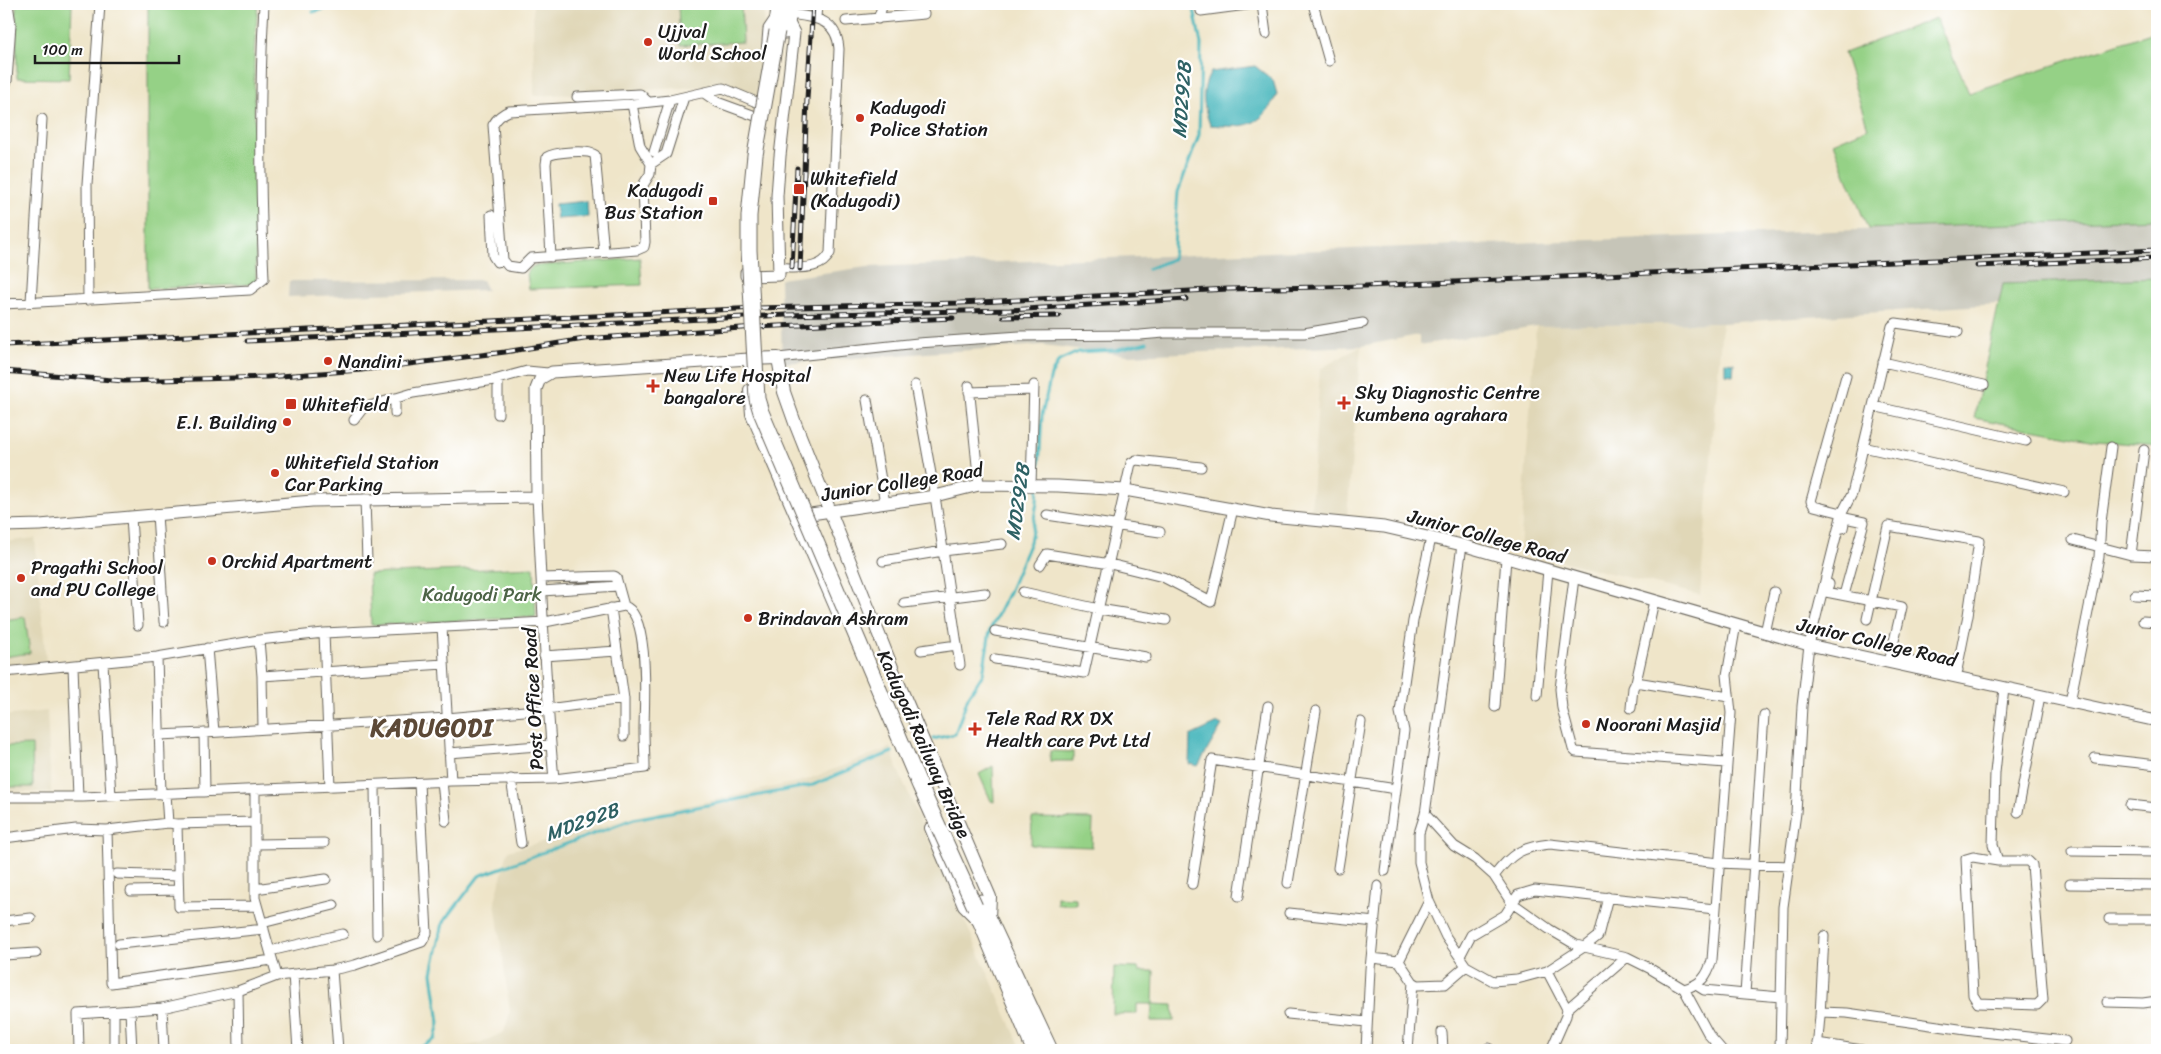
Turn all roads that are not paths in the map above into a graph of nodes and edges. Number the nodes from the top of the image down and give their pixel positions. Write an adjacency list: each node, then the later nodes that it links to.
1 (8, 4): 17 (street)
2 (100, 4): 34 (street)
3 (264, 4): 34 (street)
4 (817, 4): 12 (street)
5 (883, 4): 13 (street)
6 (1254, 4): 9 (street)
7 (1262, 4): 15 (street)
8 (1313, 4): 16 (street)
9 (1201, 11)
10 (924, 14): 13 (street)
11 (784, 17): 12 (street); 24 (street); 33 (street); 227 (main road, Kadugodi Railway Bridge, bridge)
12 (816, 18): 33 (street)
13 (878, 19): 14 (street)
14 (846, 21)
15 (1266, 34)
16 (1329, 61)
17 (7, 81)
18 (704, 92): 20 (street); 24 (street); 25 (street)
19 (577, 97): 22 (street)
20 (684, 97): 21 (street); 28 (street)
21 (670, 100): 22 (street); 27 (street)
22 (648, 102): 23 (street)
23 (632, 104): 28 (street); 32 (street)
24 (761, 104): 25 (street)
25 (758, 117): 33 (street)
26 (42, 119): 35 (street)
27 (654, 152)
28 (651, 164): 30 (street)
29 (491, 214): 32 (street)
30 (604, 252): 31 (street); 31 (street)
31 (551, 257): 32 (street)
32 (503, 260)
33 (779, 268)
34 (88, 300): 35 (street)
35 (31, 302): 36 (street)
36 (4, 304)
37 (1363, 323): 39 (street)
38 (1958, 332): 41 (street)
39 (778, 358): 40 (main road); 67 (main road)
40 (749, 360): 42 (street); 71 (main road)
41 (1883, 362): 46 (street); 49 (street)
42 (548, 373): 44 (street); 63 (street)
43 (1846, 376): 68 (street)
44 (498, 379): 47 (street); 51 (street)
45 (915, 385): 62 (street)
46 (1984, 385)
47 (395, 398): 50 (street); 52 (street)
48 (867, 400): 65 (street)
49 (1873, 406): 53 (street); 54 (street)
50 (395, 413)
51 (498, 414)
52 (354, 420)
53 (2026, 441)
54 (1863, 447): 61 (street); 68 (street)
55 (2111, 447): 80 (street)
56 (2144, 450): 82 (street)
57 (1201, 467): 60 (street)
58 (979, 484): 59 (street, Junior College Road); 59 (street); 62 (street, Junior College Road)
59 (1031, 485): 60 (street, Junior College Road)
60 (1125, 490): 66 (street, Junior College Road); 73 (street)
61 (2064, 492)
62 (935, 496): 65 (street, Junior College Road); 81 (street)
63 (537, 497): 64 (street); 90 (street, Post Office Road)
64 (365, 499): 69 (street); 85 (street)
65 (885, 503): 67 (street, Junior College Road)
66 (1233, 510): 76 (street, Junior College Road); 87 (street)
67 (831, 511): 71 (street, Junior College Road); 227 (main road)
68 (1842, 513): 121 (street)
69 (156, 514): 72 (street); 110 (street)
70 (1047, 515): 73 (street)
71 (795, 516): 227 (main road)
72 (131, 517): 74 (street); 114 (street)
73 (1118, 525): 75 (street); 87 (street)
74 (4, 526)
75 (1160, 532)
76 (1432, 538): 79 (street, Junior College Road); 175 (street)
77 (2073, 540): 80 (street)
78 (1002, 544): 81 (street)
79 (1462, 545): 84 (street, Junior College Road); 185 (street)
80 (2101, 547): 82 (street); 145 (street)
81 (943, 551): 86 (street); 98 (street)
82 (2131, 555): 83 (street)
83 (2157, 556)
84 (1506, 558): 89 (street, Junior College Road); 147 (street)
85 (367, 561)
86 (884, 561)
87 (1110, 564): 88 (street); 106 (street)
88 (1040, 565)
89 (1548, 570): 91 (street, Junior College Road); 141 (street)
90 (541, 578): 92 (street); 93 (street, Post Office Road)
91 (1574, 578): 102 (street, Junior College Road); 164 (street)
92 (618, 586): 93 (street); 104 (street)
93 (542, 591): 111 (street, Post Office Road)
94 (985, 592): 98 (street)
95 (1023, 592): 106 (street)
96 (1774, 592): 117 (street)
97 (1844, 595): 97 (street); 101 (street)
98 (950, 596): 103 (street); 120 (street)
99 (2135, 596): 100 (street)
100 (2157, 596)
101 (1871, 600): 107 (street); 134 (street); 137 (street)
102 (1654, 601): 113 (street, Junior College Road); 139 (street)
103 (904, 603)
104 (624, 606): 105 (street); 169 (street)
105 (611, 608): 111 (street); 124 (street)
106 (1099, 609): 108 (street); 123 (street)
107 (1867, 618)
108 (1166, 620)
109 (2143, 621): 112 (street)
110 (164, 622)
111 (545, 622): 115 (street); 126 (street, Post Office Road)
112 (2157, 622)
113 (1736, 624): 117 (street, Junior College Road); 142 (street)
114 (138, 625)
115 (442, 627): 118 (street); 131 (street)
116 (995, 631): 123 (street)
117 (1765, 633): 121 (street, Junior College Road)
118 (324, 634): 119 (street); 135 (street)
119 (259, 640): 122 (street); 138 (street)
120 (957, 644): 125 (street); 132 (street)
121 (1809, 645): 134 (street, Junior College Road); 199 (street)
122 (208, 648): 127 (street); 157 (street)
123 (1090, 648): 128 (street); 129 (street)
124 (617, 650): 126 (street); 144 (street)
125 (921, 650)
126 (544, 656): 149 (street, Post Office Road)
127 (157, 657): 130 (street); 159 (street)
128 (1146, 657)
129 (995, 659)
130 (103, 663): 133 (street); 179 (street)
131 (444, 664): 135 (street); 152 (street)
132 (960, 664)
133 (73, 666): 136 (street); 180 (street)
134 (1931, 668): 137 (street, Junior College Road)
135 (325, 670): 138 (street); 155 (street)
136 (4, 672)
137 (1957, 674): 140 (street, Junior College Road)
138 (262, 676): 156 (street)
139 (1636, 682): 142 (street); 148 (street)
140 (2004, 688): 143 (street, Junior College Road); 196 (street)
141 (1537, 696)
142 (1729, 696): 164 (street)
143 (2040, 696): 145 (street, Junior College Road); 184 (street)
144 (624, 699): 149 (street); 160 (street)
145 (2070, 702): 153 (street, Junior College Road)
146 (1268, 706): 166 (street)
147 (1495, 707)
148 (1631, 708)
149 (547, 709): 152 (street); 161 (street, Post Office Road)
150 (1316, 711): 167 (street)
151 (1764, 715): 198 (street)
152 (447, 718): 155 (street); 162 (street)
153 (2157, 721)
154 (1360, 722): 172 (street)
155 (328, 724): 156 (street); 174 (street)
156 (263, 729): 157 (street)
157 (214, 732): 158 (street)
158 (204, 733): 159 (street); 177 (street)
159 (159, 735): 178 (street)
160 (624, 736)
161 (550, 745): 162 (street); 169 (street, Post Office Road)
162 (449, 753): 170 (street)
163 (2095, 758): 165 (street)
164 (1726, 763): 197 (street)
165 (2157, 765)
166 (1259, 767): 167 (street); 207 (street); 215 (street)
167 (1306, 775): 172 (street); 206 (street)
168 (511, 779): 169 (street); 170 (street); 192 (street)
169 (554, 779)
170 (446, 781): 171 (street); 186 (street)
171 (419, 782): 173 (street); 244 (street)
172 (1351, 782): 175 (street); 200 (street)
173 (375, 786): 174 (street); 232 (street)
174 (330, 787): 176 (street)
175 (1396, 789): 201 (street)
176 (255, 790): 177 (street); 187 (street)
177 (204, 792): 178 (street)
178 (164, 794): 179 (street); 188 (street)
179 (111, 796): 180 (street)
180 (78, 797): 181 (street)
181 (4, 798)
182 (2130, 806): 183 (street)
183 (2157, 808)
184 (2018, 812)
185 (1424, 814): 204 (street); 217 (street)
186 (446, 821)
187 (255, 822): 188 (street); 193 (street)
188 (172, 823): 189 (street); 203 (street)
189 (106, 830): 190 (street); 238 (street)
190 (4, 838)
191 (324, 843): 193 (street)
192 (521, 843)
193 (255, 844): 211 (street)
194 (2072, 851): 195 (street)
195 (2157, 852)
196 (1998, 861): 196 (street)
197 (1719, 863): 198 (street); 204 (street); 222 (street)
198 (1754, 864): 199 (street); 252 (street)
199 (1789, 866): 253 (street)
200 (1338, 868)
201 (1385, 871)
202 (117, 874): 203 (street)
203 (178, 876): 212 (street)
204 (1494, 876): 218 (street)
205 (326, 880): 211 (street)
206 (1288, 883)
207 (1192, 884)
208 (2070, 884): 209 (street)
209 (2157, 885)
210 (1378, 886): 229 (street)
211 (255, 889): 220 (street)
212 (178, 890): 213 (street); 220 (street)
213 (131, 891)
214 (1518, 895): 216 (street); 218 (street); 221 (street)
215 (1239, 896)
216 (1608, 897): 222 (street); 235 (street)
217 (1429, 901): 239 (street); 242 (street)
218 (1511, 902): 221 (street); 239 (street)
219 (334, 905): 230 (street)
220 (257, 906): 230 (street)
221 (1520, 908): 235 (street)
222 (1715, 909): 249 (street)
223 (1289, 912): 229 (street)
224 (31, 918): 228 (street)
225 (2109, 918): 226 (street)
226 (2157, 919)
227 (985, 920): 273 (main road); 274 (main road)
228 (4, 921)
229 (1375, 922): 241 (street)
230 (263, 926): 234 (street); 238 (street)
231 (343, 934): 238 (street)
232 (377, 935)
233 (1824, 936): 259 (street)
234 (119, 944)
235 (1584, 947): 240 (street); 245 (street)
236 (36, 953): 237 (street)
237 (4, 955)
238 (271, 955): 247 (street)
239 (1460, 956): 243 (street)
240 (1627, 957): 250 (street); 257 (street)
241 (1371, 958): 242 (street); 262 (street)
242 (1399, 961): 248 (street)
243 (1466, 966): 245 (street); 248 (street)
244 (332, 970): 246 (street); 272 (street)
245 (1547, 971): 257 (street)
246 (293, 974): 247 (street); 271 (street)
247 (277, 976): 251 (street)
248 (1413, 982): 276 (street)
249 (1696, 985): 250 (street); 252 (street)
250 (1684, 990): 279 (street)
251 (238, 991): 256 (street); 270 (street)
252 (1745, 994): 253 (street)
253 (1781, 997): 280 (street)
254 (2157, 1001): 255 (street)
255 (2107, 1002)
256 (162, 1008): 258 (street); 269 (street)
257 (1567, 1008): 278 (street)
258 (130, 1011): 260 (street); 268 (street)
259 (1820, 1012): 264 (street); 265 (street)
260 (114, 1013): 266 (street); 267 (street)
261 (1288, 1014): 262 (street)
262 (1367, 1022): 275 (street)
263 (1442, 1032): 277 (street)
264 (2065, 1041)
265 (1817, 1047): 281 (street)
266 (79, 1050)
267 (114, 1050)
268 (132, 1050)
269 (164, 1050)
270 (239, 1050)
271 (298, 1050)
272 (338, 1050)
273 (1034, 1050)
274 (1050, 1050)
275 (1366, 1050)
276 (1408, 1050)
277 (1443, 1050)
278 (1551, 1050)
279 (1722, 1050)
280 (1780, 1050)
281 (1862, 1050)

